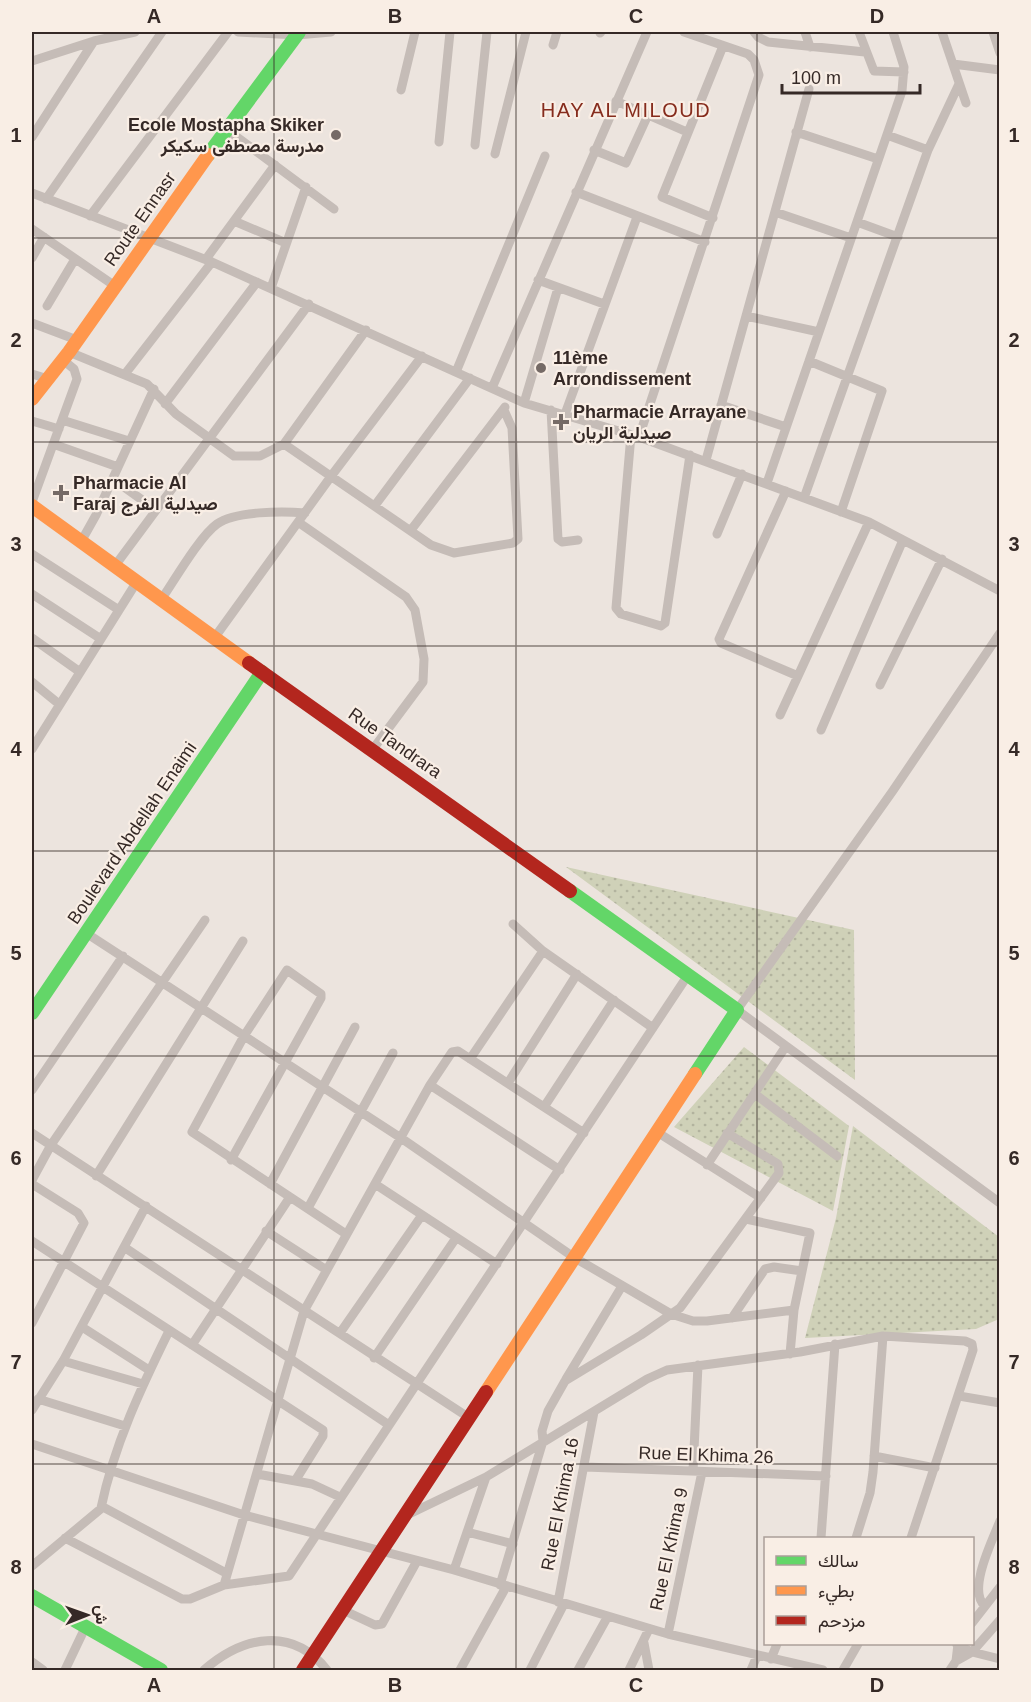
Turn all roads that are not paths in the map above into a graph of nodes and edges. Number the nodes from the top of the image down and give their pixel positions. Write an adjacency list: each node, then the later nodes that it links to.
1 (135, 32): 20 (street)
2 (162, 32): 52 (street)
3 (228, 32): 55 (street)
4 (238, 32): 19 (street)
5 (331, 32): 19 (street)
6 (415, 32): 32 (street)
7 (450, 32): 41 (street)
8 (487, 32): 42 (street)
9 (526, 32): 45 (street)
10 (557, 32): 21 (street)
11 (646, 32): 33 (street)
12 (684, 32): 22 (street)
13 (754, 32): 23 (street)
14 (805, 32): 23 (street)
15 (859, 32): 24 (street)
16 (893, 32): 29 (street)
17 (942, 32): 27 (street)
18 (993, 32): 25 (street)
19 (298, 33): 36 (street, Route Ennasr)
20 (94, 41): 26 (street); 40 (street)
21 (553, 45)
22 (723, 46): 37 (street); 57 (street)
23 (810, 47): 24 (street)
24 (865, 52): 29 (street)
25 (999, 52)
26 (32, 61)
27 (953, 64): 28 (street); 30 (street)
28 (999, 70)
29 (904, 72): 39 (street)
30 (959, 84): 34 (street); 44 (street)
31 (809, 89): 38 (street)
32 (402, 90)
33 (616, 101): 35 (street); 43 (street)
34 (966, 103)
35 (648, 116): 37 (street); 43 (street)
36 (226, 129): 48 (street); 62 (street, Route Ennasr)
37 (687, 132): 57 (street)
38 (796, 132): 47 (street); 54 (street)
39 (887, 135): 44 (street); 47 (street)
40 (32, 137)
41 (439, 142)
42 (475, 145)
43 (594, 150): 50 (street)
44 (928, 150): 63 (street)
45 (495, 154)
46 (545, 156): 86 (street)
47 (878, 159): 59 (street)
48 (275, 165): 49 (street); 58 (street)
49 (306, 187): 53 (street); 66 (street)
50 (576, 192): 56 (street); 70 (street)
51 (32, 193): 52 (street)
52 (46, 199): 55 (street)
53 (334, 209)
54 (775, 212): 64 (street); 78 (street)
55 (90, 216): 62 (street)
56 (637, 217): 65 (street); 76 (street)
57 (713, 218): 65 (street)
58 (234, 221): 66 (street); 69 (street)
59 (857, 222): 63 (street); 64 (street)
60 (32, 229): 61 (street)
61 (44, 237): 67 (street); 68 (street)
62 (148, 237): 69 (street); 72 (street, Route Ennasr)
63 (898, 237): 89 (street)
64 (851, 238): 81 (street)
65 (705, 242): 106 (street)
66 (286, 243): 73 (street)
67 (32, 258)
68 (75, 260): 72 (street); 77 (street)
69 (209, 261): 71 (street); 88 (street)
70 (538, 280): 74 (street); 92 (street)
71 (257, 282): 73 (street); 97 (street)
72 (115, 286): 82 (street, Route Ennasr)
73 (271, 288): 75 (street)
74 (558, 288): 76 (street); 96 (street)
75 (309, 304): 80 (street); 107 (street)
76 (604, 304): 101 (street)
77 (47, 306)
78 (746, 316): 81 (street); 98 (street)
79 (32, 323): 82 (street)
80 (366, 330): 84 (street); 110 (street)
81 (819, 332): 85 (street)
82 (77, 340): 83 (street, Route Ennasr)
83 (66, 356): 88 (street); 90 (street, Route Ennasr); 102 (street)
84 (422, 356): 86 (street); 115 (street)
85 (809, 361): 89 (street); 104 (street)
86 (456, 372): 91 (street)
87 (32, 374): 90 (street)
88 (125, 374): 93 (street)
89 (850, 376): 119 (street); 123 (street)
90 (48, 378): 95 (street, Route Ennasr)
91 (470, 378): 92 (street); 121 (street)
92 (492, 388): 94 (street)
93 (154, 389): 97 (street); 108 (street)
94 (510, 396): 96 (street); 99 (street)
95 (32, 399)
96 (524, 403): 100 (street)
97 (165, 404): 107 (street)
98 (721, 405): 104 (street); 112 (street)
99 (504, 410): 127 (street); 127 (street)
100 (551, 410): 101 (street); 130 (street)
101 (565, 414): 106 (street)
102 (62, 420): 105 (street); 108 (street)
103 (32, 421): 105 (street)
104 (786, 427): 117 (street)
105 (59, 429): 109 (street)
106 (635, 436): 111 (street); 111 (street)
107 (209, 440): 110 (street); 122 (street)
108 (129, 441): 113 (street)
109 (53, 444): 113 (street); 120 (street)
110 (284, 444): 115 (street)
111 (690, 455): 112 (street)
112 (706, 460): 114 (street)
113 (118, 467): 116 (street)
114 (742, 474): 117 (street); 128 (street)
115 (332, 475): 121 (street); 124 (street)
116 (113, 479): 122 (street); 129 (street)
117 (767, 483): 118 (street)
118 (786, 491): 119 (street); 146 (street)
119 (804, 498): 123 (street)
120 (32, 504): 129 (street, Rue Tandrara)
121 (376, 504): 127 (street)
122 (156, 510): 134 (street)
123 (841, 512): 126 (street)
124 (305, 513): 125 (street); 138 (street)
125 (298, 522): 141 (street); 155 (street)
126 (869, 522): 131 (street); 146 (street)
127 (411, 530)
128 (717, 534)
129 (82, 540): 134 (street, Rue Tandrara)
130 (578, 540)
131 (903, 540): 133 (street); 152 (street)
132 (32, 554): 139 (street)
133 (942, 559): 136 (street); 148 (street)
134 (114, 567): 135 (street, Rue Tandrara)
135 (136, 583): 138 (street, Rue Tandrara); 139 (street)
136 (999, 591)
137 (32, 594): 143 (street)
138 (161, 600): 141 (street, Rue Tandrara)
139 (119, 610): 143 (street)
140 (999, 633): 167 (street)
141 (215, 637): 145 (street, Rue Tandrara)
142 (32, 638): 144 (street)
143 (101, 639): 144 (street)
144 (80, 672): 149 (street)
145 (262, 672): 155 (street, Rue Tandrara); 158 (street, Boulevard Abdellah Enaimi)
146 (798, 676): 150 (street)
147 (32, 682): 149 (street)
148 (880, 685)
149 (59, 704): 153 (street)
150 (780, 715)
151 (32, 728): 153 (street)
152 (821, 730)
153 (40, 735): 154 (street)
154 (32, 748)
155 (373, 749): 163 (street, Rue Tandrara)
156 (205, 920): 164 (street)
157 (513, 924): 160 (street)
158 (86, 933): 161 (street); 168 (street, Boulevard Abdellah Enaimi)
159 (243, 941): 166 (street)
160 (543, 951): 162 (street); 174 (street)
161 (123, 956): 164 (street); 179 (street)
162 (577, 975): 165 (street); 176 (street)
163 (688, 975): 167 (street, Rue Tandrara); 170 (street)
164 (165, 982): 166 (street); 188 (street)
165 (614, 1000): 170 (street); 181 (street)
166 (202, 1008): 171 (street); 193 (street)
167 (737, 1010): 172 (street); 183 (street)
168 (32, 1013)
169 (355, 1027): 178 (street)
170 (653, 1028): 185 (street)
171 (244, 1036): 175 (street); 175 (street); 190 (street)
172 (786, 1046): 180 (street); 199 (street)
173 (393, 1053): 182 (street)
174 (470, 1059): 176 (street); 177 (street)
175 (285, 1063): 178 (street); 190 (street)
176 (508, 1083): 181 (street)
177 (430, 1084): 187 (street); 192 (street)
178 (322, 1088): 182 (street); 195 (street)
179 (32, 1090)
180 (755, 1094): 186 (street); 189 (street)
181 (544, 1107): 185 (street)
182 (361, 1113): 187 (street); 201 (street)
183 (657, 1132): 191 (street); 210 (street)
184 (32, 1133): 188 (street)
185 (584, 1133): 192 (street)
186 (727, 1133): 191 (street); 198 (street)
187 (401, 1138): 196 (street); 204 (street)
188 (51, 1145): 193 (street); 194 (street)
189 (837, 1156)
190 (231, 1160): 195 (street)
191 (707, 1165): 198 (street)
192 (560, 1170): 204 (street)
193 (96, 1176): 200 (street)
194 (32, 1182): 211 (street)
195 (270, 1184): 197 (street)
196 (375, 1184): 202 (street); 206 (street)
197 (290, 1197): 201 (street); 205 (street)
198 (761, 1198): 203 (street)
199 (999, 1203)
200 (146, 1206): 209 (street); 213 (street)
201 (308, 1208): 206 (street)
202 (422, 1215): 207 (street); 227 (street)
203 (747, 1219): 215 (street); 222 (street)
204 (526, 1222): 210 (street); 212 (street)
205 (266, 1231): 213 (street); 214 (street)
206 (346, 1234): 214 (street)
207 (456, 1238): 212 (street); 233 (street)
208 (32, 1241): 211 (street)
209 (124, 1247): 217 (street); 219 (street)
210 (575, 1258): 216 (street); 246 (street)
211 (64, 1262): 217 (street); 218 (street)
212 (497, 1263): 239 (street)
213 (242, 1268): 219 (street); 221 (street)
214 (325, 1269): 221 (street)
215 (802, 1271): 220 (street); 223 (street)
216 (622, 1286): 222 (street); 237 (street)
217 (104, 1287): 225 (street); 226 (street)
218 (36, 1306): 224 (street)
219 (216, 1307): 230 (street); 232 (street)
220 (794, 1310): 223 (street); 231 (street)
221 (304, 1311): 227 (street); 232 (street)
222 (671, 1314): 223 (street); 237 (street)
223 (732, 1318)
224 (32, 1323)
225 (82, 1327): 234 (street); 236 (street)
226 (169, 1331): 230 (street); 236 (street)
227 (340, 1333): 233 (street)
228 (883, 1336): 229 (street); 240 (street); 251 (street)
229 (835, 1344): 231 (street); 257 (street)
230 (192, 1345): 242 (street)
231 (790, 1354): 235 (street)
232 (290, 1358): 242 (street); 247 (street)
233 (374, 1358): 239 (street)
234 (63, 1361): 238 (street); 241 (street)
235 (698, 1365): 245 (street); 255 (street, Rue El Khima 9)
236 (149, 1370): 238 (street)
237 (565, 1381): 249 (street)
238 (143, 1384): 248 (street)
239 (418, 1385): 246 (street); 247 (street)
240 (958, 1396): 243 (street); 253 (street)
241 (38, 1400): 244 (street); 248 (street)
242 (279, 1401): 256 (street); 259 (street)
243 (999, 1403)
244 (32, 1410)
245 (594, 1412): 249 (street); 252 (street, Rue El Khima 16)
246 (468, 1417): 263 (street)
247 (389, 1425): 260 (street)
248 (125, 1426): 254 (street)
249 (543, 1442): 258 (street); 271 (street)
250 (32, 1444): 254 (street)
251 (874, 1456): 253 (street); 268 (street)
252 (585, 1467): 255 (street, Rue El Khima 26); 281 (street, Rue El Khima 16)
253 (935, 1468): 269 (street)
254 (108, 1470): 261 (street); 262 (street)
255 (698, 1471): 257 (street, Rue El Khima 26); 289 (street, Rue El Khima 9)
256 (257, 1474): 259 (street); 262 (street)
257 (826, 1476): 267 (street)
258 (486, 1478): 263 (street); 265 (street)
259 (294, 1481): 260 (street)
260 (340, 1497): 266 (street)
261 (100, 1508): 270 (street); 276 (street)
262 (244, 1515): 266 (street); 276 (street)
263 (405, 1516): 272 (street)
264 (999, 1521): 282 (street)
265 (467, 1532): 271 (street); 275 (street)
266 (319, 1534): 272 (street); 277 (street)
267 (821, 1537)
268 (857, 1537)
269 (912, 1537)
270 (65, 1538): 274 (street); 277 (street)
271 (513, 1544): 278 (street)
272 (382, 1552): 273 (street); 283 (street)
273 (417, 1561): 275 (street); 283 (street)
274 (32, 1566)
275 (454, 1570): 278 (street)
276 (226, 1573): 277 (street)
277 (224, 1585)
278 (503, 1586): 281 (street); 309 (street)
279 (999, 1589): 282 (street)
280 (32, 1596): 287 (street)
281 (561, 1603): 284 (street); 310 (street, Rue El Khima 16)
282 (985, 1606): 285 (street)
283 (343, 1610): 296 (street)
284 (608, 1617): 288 (street); 311 (street)
285 (974, 1620)
286 (999, 1620): 295 (street)
287 (85, 1628): 304 (street); 305 (street)
288 (649, 1629): 289 (street); 290 (street)
289 (668, 1634): 297 (street)
290 (644, 1643): 312 (street); 313 (street)
291 (777, 1645): 298 (street)
292 (857, 1645): 316 (street)
293 (958, 1645): 300 (street)
294 (960, 1645): 295 (street)
295 (972, 1652): 299 (street); 300 (street)
296 (314, 1654): 306 (street); 307 (street); 308 (street)
297 (757, 1656): 298 (street); 314 (street)
298 (771, 1659): 302 (street)
299 (999, 1659)
300 (956, 1660): 317 (street)
301 (32, 1662): 303 (street)
302 (808, 1669): 315 (street)
303 (43, 1671)
304 (65, 1671)
305 (161, 1671)
306 (204, 1671)
307 (303, 1671)
308 (327, 1671)
309 (460, 1671)
310 (530, 1671)
311 (579, 1671)
312 (629, 1671)
313 (649, 1671)
314 (751, 1671)
315 (823, 1671)
316 (843, 1671)
317 (950, 1671)

